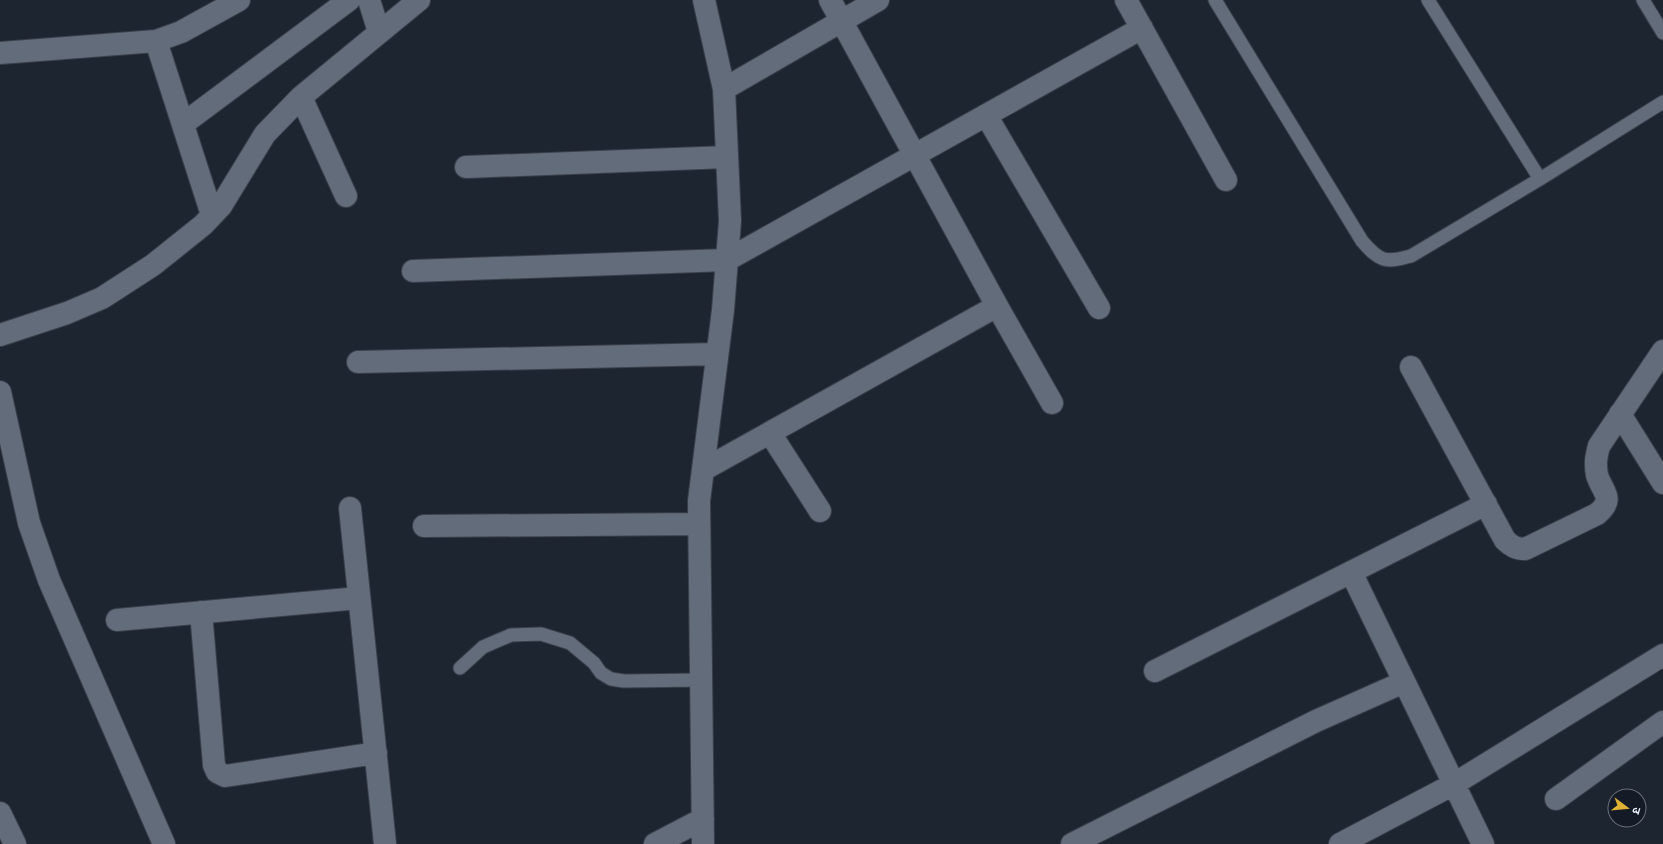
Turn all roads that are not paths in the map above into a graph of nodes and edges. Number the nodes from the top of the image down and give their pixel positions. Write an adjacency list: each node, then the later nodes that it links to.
1 (239, 0): 16 (street)
2 (349, 0): 22 (street)
3 (369, 0): 14 (street)
4 (419, 0): 14 (street)
5 (704, 0): 18 (street)
6 (830, 0): 12 (street)
7 (878, 0): 12 (street)
8 (1126, 0): 13 (street)
9 (1215, 0): 26 (lane)
10 (1428, 0): 26 (lane)
11 (1643, 0): 15 (lane)
12 (842, 21): 18 (street); 23 (street)
13 (1142, 28): 21 (street); 27 (street)
14 (379, 32): 19 (street)
15 (1663, 33)
16 (156, 41): 17 (street); 22 (street)
17 (0, 53)
18 (724, 89): 24 (street)
19 (301, 97): 28 (street); 29 (street)
20 (1663, 102): 26 (lane)
21 (986, 115): 23 (street); 33 (street)
22 (183, 124): 29 (street)
23 (915, 155): 30 (street); 32 (street)
24 (727, 157): 25 (street); 30 (street)
25 (466, 167)
26 (1540, 179)
27 (1226, 180)
28 (346, 196)
29 (212, 215): 34 (street)
30 (727, 260): 31 (street); 36 (street)
31 (412, 271)
32 (997, 306): 40 (street); 42 (street)
33 (1099, 308)
34 (0, 335)
35 (1663, 351): 41 (street)
36 (717, 354): 37 (street); 43 (street)
37 (358, 362)
38 (1411, 367): 45 (street)
39 (0, 392): 66 (street)
40 (1052, 403)
41 (1620, 414): 44 (street); 45 (street)
42 (770, 432): 43 (street); 47 (street)
43 (703, 470): 48 (street)
44 (1661, 476)
45 (1486, 504): 50 (street)
46 (350, 508): 51 (street)
47 (820, 510)
48 (699, 524): 49 (street); 57 (street)
49 (424, 526)
50 (1351, 572): 56 (street); 58 (street)
51 (359, 598): 52 (street); 60 (street)
52 (201, 612): 53 (street); 60 (street)
53 (117, 620)
54 (1663, 655): 61 (street)
55 (460, 668): 57 (lane)
56 (1155, 671)
57 (701, 680): 64 (street)
58 (1404, 682): 61 (street); 70 (street)
59 (1663, 722): 62 (street)
60 (376, 753): 67 (street)
61 (1454, 784): 71 (street); 72 (street)
62 (1556, 799)
63 (0, 813): 65 (street)
64 (703, 819): 68 (street); 69 (street)
65 (15, 844)
66 (164, 844)
67 (385, 844)
68 (654, 844)
69 (703, 844)
70 (1072, 844)
71 (1340, 844)
72 (1483, 844)

